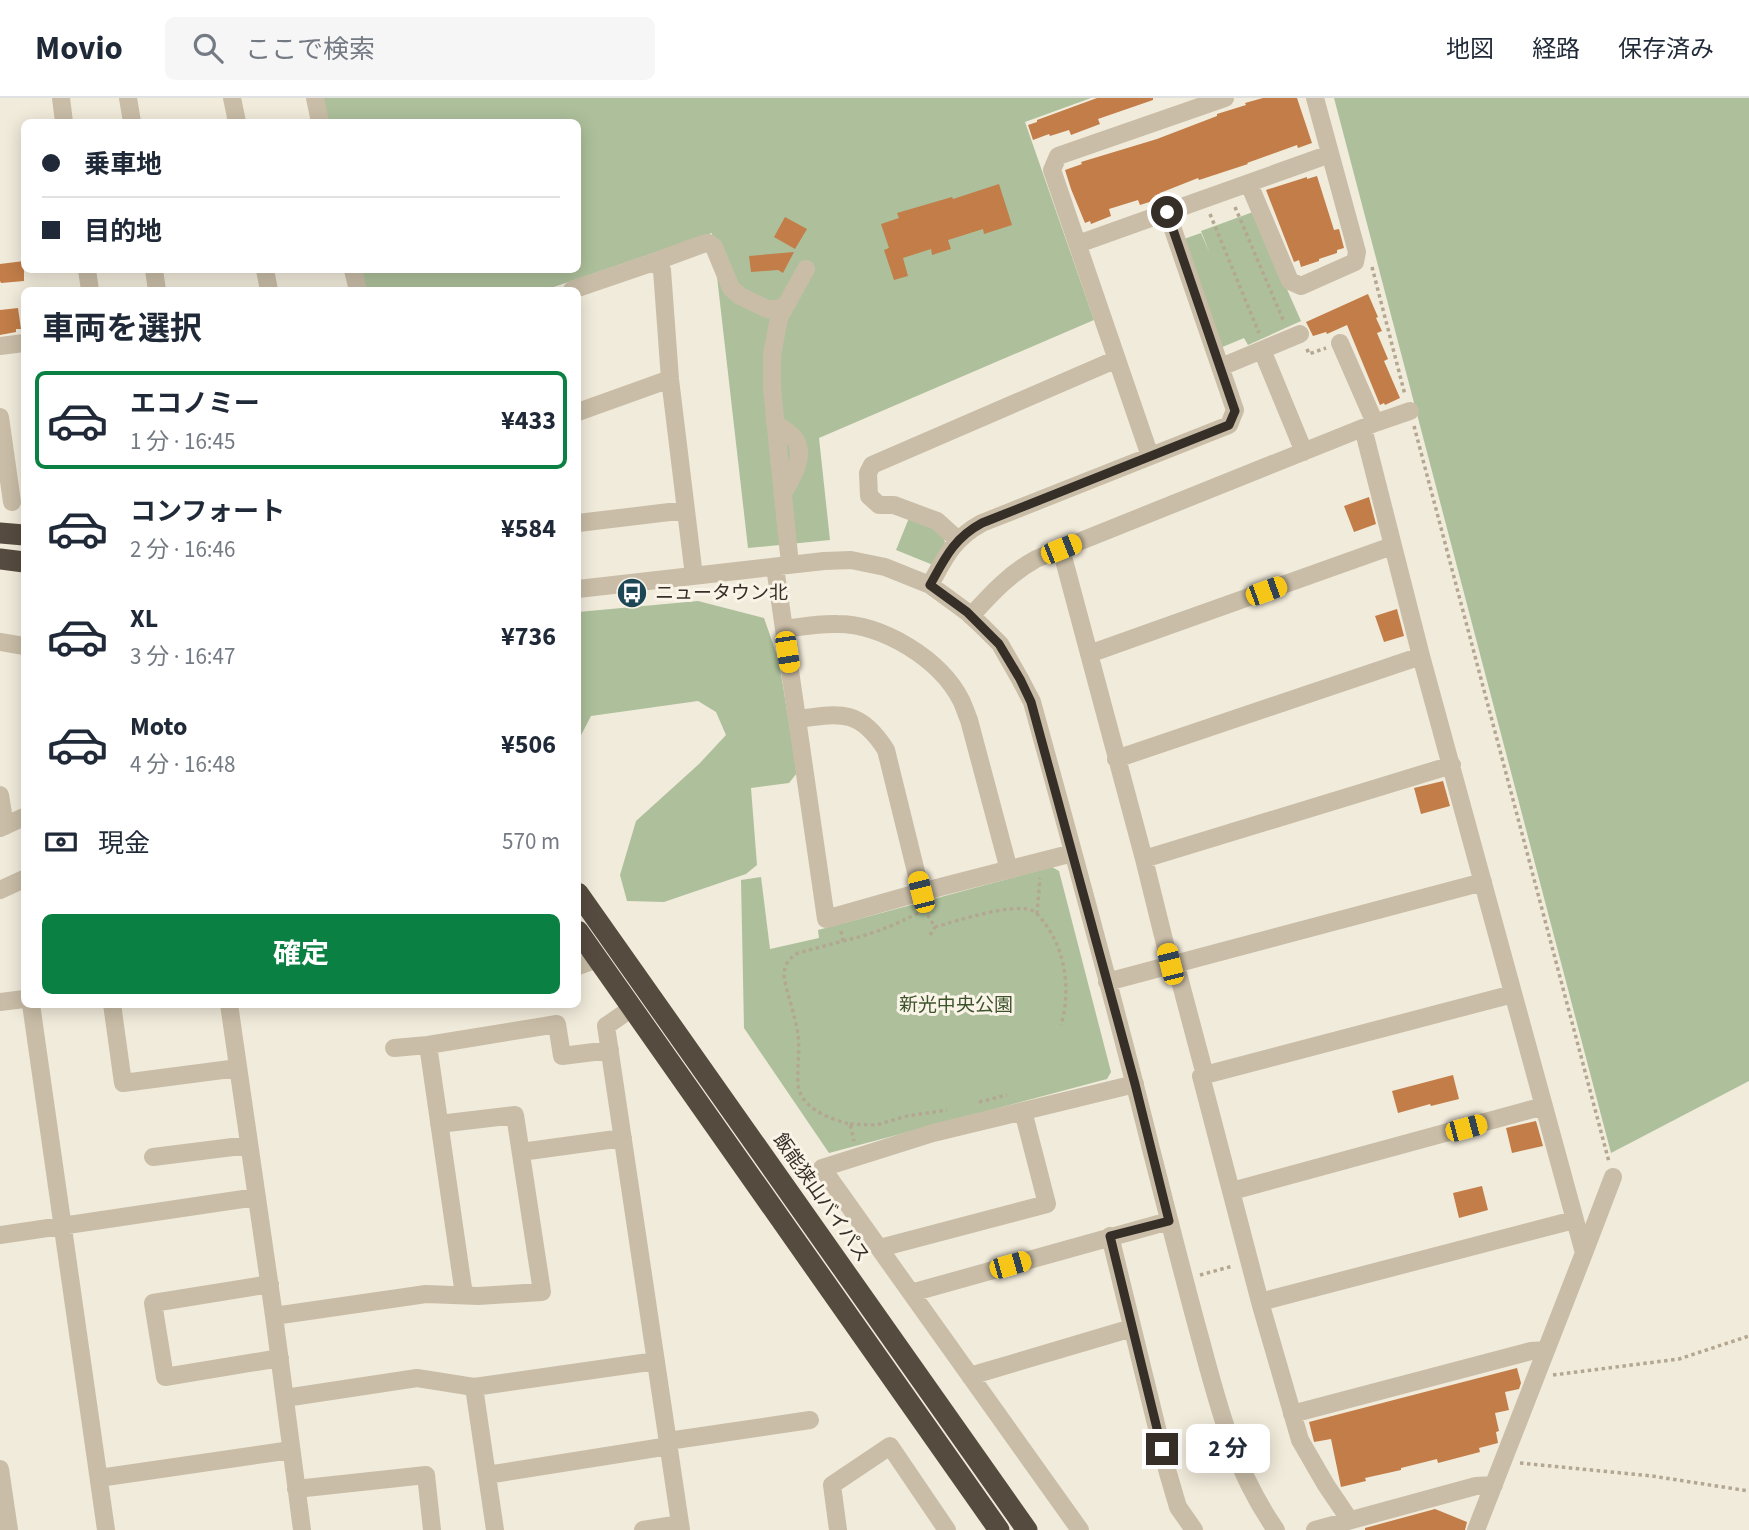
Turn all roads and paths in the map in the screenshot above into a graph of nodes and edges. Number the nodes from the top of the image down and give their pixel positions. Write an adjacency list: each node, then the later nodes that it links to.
1 (61, 98): 7 (street)
2 (128, 98): 8 (street)
3 (232, 98): 9 (street)
4 (315, 98): 10 (street)
5 (1226, 98): 16 (street)
6 (1315, 98): 11 (street)
7 (64, 119)
8 (132, 119)
9 (236, 119)
10 (319, 119)
11 (1330, 154): 12 (street); 18 (street)
12 (1249, 184): 13 (street); 18 (street)
13 (1228, 191): 14 (street); 22 (path)
14 (1204, 200): 15 (street); 23 (path)
15 (1167, 212): 16 (street); 30 (street)
16 (1078, 244): 29 (street)
17 (654, 262): 20 (street); 21 (street); 31 (street)
18 (1355, 262): 33 (path)
19 (806, 269): 21 (street)
20 (581, 287)
21 (786, 306): 48 (street)
22 (1277, 328)
23 (1269, 331)
24 (1300, 334): 26 (path); 28 (street)
25 (21, 342): 27 (street)
26 (1340, 343): 35 (street)
27 (0, 346)
28 (1262, 350): 30 (street); 36 (street)
29 (1118, 359): 37 (street); 43 (street)
30 (1221, 367): 37 (street)
31 (670, 379): 32 (street); 39 (street)
32 (581, 411)
33 (1410, 411): 35 (street); 108 (path)
34 (0, 417): 38 (street)
35 (1369, 426): 36 (street); 44 (street)
36 (1304, 452): 45 (street)
37 (1150, 456): 43 (street)
38 (12, 502)
39 (686, 510): 40 (street); 49 (street)
40 (581, 523)
41 (0, 533): 42 (highway)
42 (21, 536)
43 (958, 540): 50 (street)
44 (1392, 546): 56 (street); 57 (street)
45 (1061, 549): 52 (street); 56 (street)
46 (0, 559): 47 (highway)
47 (21, 562)
48 (783, 566): 49 (street); 50 (street); 53 (street)
49 (694, 576): 51 (street)
50 (930, 585): 52 (street)
51 (581, 589)
52 (971, 616): 64 (street)
53 (783, 629): 58 (street); 67 (street)
54 (0, 642): 55 (street)
55 (21, 646)
56 (1089, 654): 59 (street)
57 (1421, 656): 59 (street); 60 (street)
58 (798, 719): 72 (street); 74 (street)
59 (1116, 759): 65 (street)
60 (1452, 765): 65 (street); 69 (street)
61 (0, 795): 63 (street)
62 (21, 818): 63 (street)
63 (2, 827)
64 (1073, 853): 66 (street); 81 (street)
65 (1144, 859): 80 (street)
66 (1038, 862): 67 (street); 73 (path)
67 (1009, 870): 72 (street)
68 (21, 880): 70 (street)
69 (1483, 882): 80 (street); 82 (street)
70 (0, 890)
71 (581, 897): 156 (highway, 飯能狭山バイパス)
72 (923, 901): 74 (street); 75 (path); 78 (path)
73 (1037, 914): 75 (path); 89 (path)
74 (838, 916): 78 (path)
75 (935, 928): 76 (path)
76 (930, 935)
77 (581, 941): 79 (highway)
78 (844, 941): 102 (path)
79 (588, 963): 88 (highway)
80 (1172, 963): 81 (street); 94 (street)
81 (1107, 982): 95 (street)
82 (1513, 994): 94 (street); 98 (street)
83 (21, 999): 84 (street)
84 (0, 1002)
85 (33, 1008): 113 (street)
86 (113, 1008): 93 (street)
87 (230, 1008): 93 (street)
88 (632, 1008): 92 (street); 155 (highway)
89 (1061, 1025)
90 (428, 1045): 91 (street); 92 (street); 101 (street)
91 (394, 1048)
92 (610, 1050): 103 (street)
93 (238, 1068): 104 (street)
94 (1205, 1075): 109 (street)
95 (1135, 1084): 100 (street); 112 (street)
96 (1007, 1095): 97 (path)
97 (969, 1105)
98 (1544, 1107): 109 (street); 111 (street)
99 (956, 1108): 102 (path)
100 (1023, 1111): 106 (street); 116 (street)
101 (439, 1124): 105 (street); 122 (street)
102 (850, 1125): 106 (path)
103 (623, 1138): 105 (street); 129 (street)
104 (250, 1145): 107 (street); 110 (street)
105 (521, 1152): 122 (street)
106 (858, 1156): 116 (street)
107 (153, 1157)
108 (1613, 1177): 117 (street)
109 (1232, 1191): 118 (street)
110 (257, 1197): 113 (street); 120 (street)
111 (1574, 1220): 117 (street); 123 (street)
112 (1169, 1221): 115 (street); 119 (street)
113 (63, 1226): 114 (street); 141 (street)
114 (0, 1235)
115 (1110, 1236): 121 (street); 125 (street)
116 (880, 1248): 121 (street)
117 (1584, 1253): 127 (street)
118 (1250, 1262): 119 (path); 123 (street)
119 (1184, 1279): 159 (street)
120 (270, 1284): 124 (street); 128 (street)
121 (911, 1293): 130 (street)
122 (464, 1296): 124 (street)
123 (1260, 1302): 134 (street)
124 (274, 1315): 128 (street)
125 (1132, 1328): 130 (street); 158 (street)
126 (1749, 1336): 131 (path)
127 (1546, 1350): 134 (street); 142 (street)
128 (280, 1358): 133 (street)
129 (656, 1361): 132 (street); 136 (street)
130 (970, 1376): 157 (street)
131 (1551, 1376)
132 (474, 1387): 133 (street); 140 (street)
133 (285, 1398): 137 (street)
134 (1292, 1414): 145 (street)
135 (810, 1420): 136 (street)
136 (668, 1444): 140 (street); 146 (street)
137 (291, 1450): 141 (street); 143 (street)
138 (1518, 1463): 144 (path)
139 (0, 1469): 147 (street)
140 (487, 1475): 151 (street)
141 (99, 1478): 148 (street)
142 (1494, 1485): 145 (street); 161 (street)
143 (296, 1489): 149 (street); 150 (street)
144 (1749, 1491)
145 (1347, 1524): 160 (street)
146 (681, 1527): 152 (street)
147 (9, 1530)
148 (106, 1530)
149 (302, 1530)
150 (432, 1530)
151 (495, 1530)
152 (643, 1530)
153 (838, 1530): 154 (street)
154 (947, 1530)
155 (999, 1530)
156 (1027, 1530)
157 (1080, 1530)
158 (1194, 1530)
159 (1276, 1530)
160 (1315, 1530)
161 (1476, 1530)

